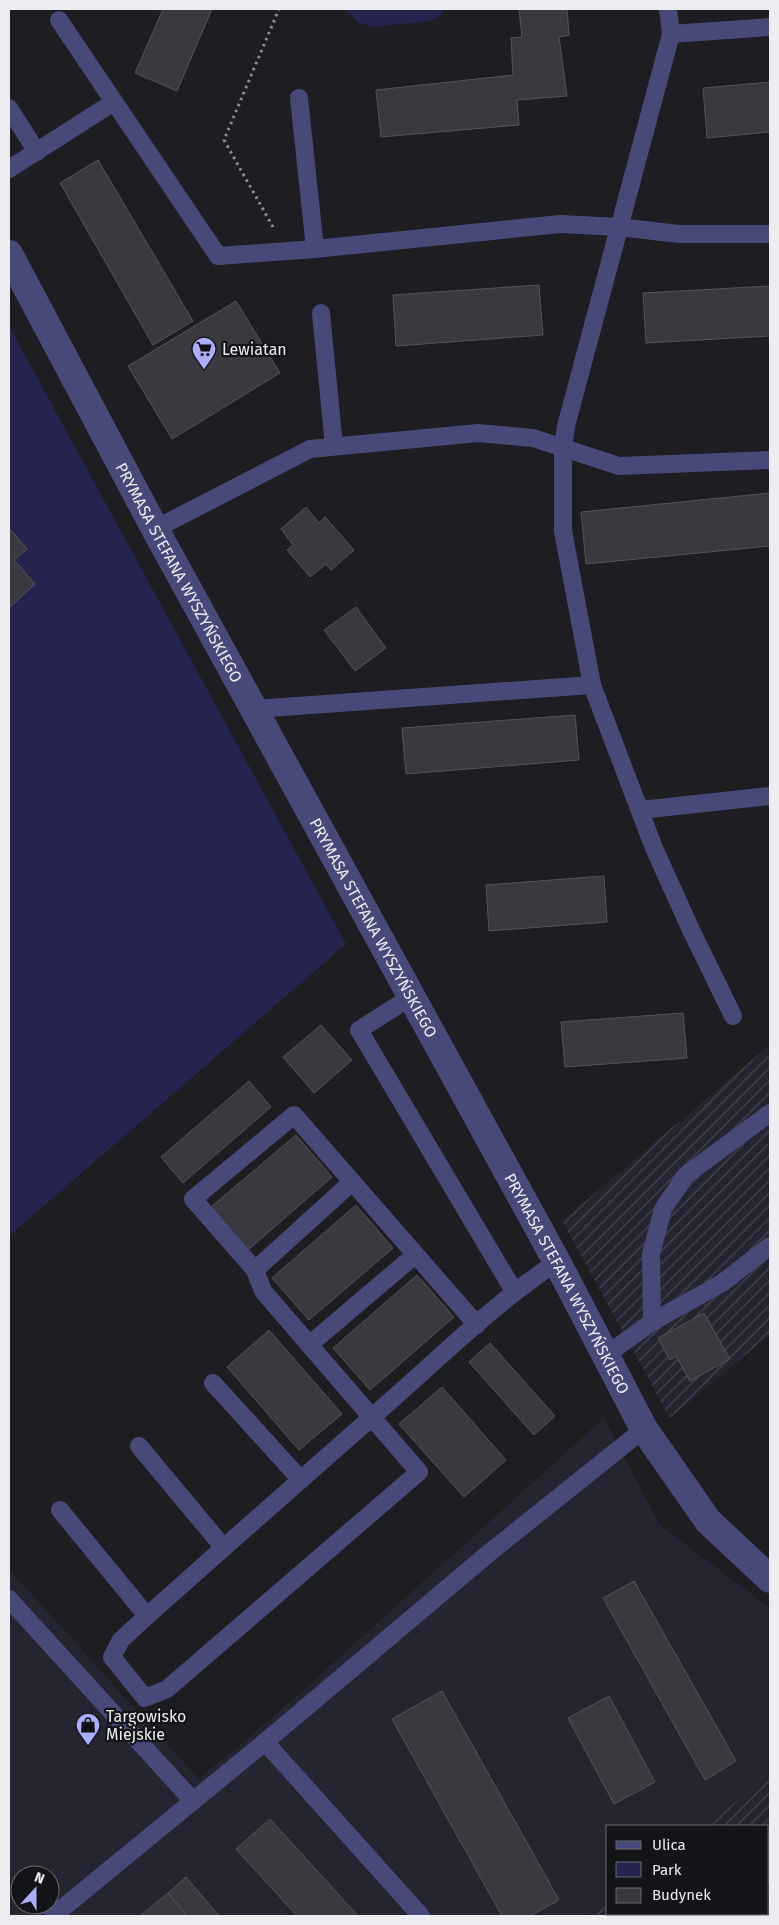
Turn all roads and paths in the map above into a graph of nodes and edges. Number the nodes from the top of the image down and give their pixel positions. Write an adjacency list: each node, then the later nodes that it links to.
1 (279, 9): 14 (path)
2 (668, 9): 5 (lane)
3 (59, 20): 7 (lane)
4 (770, 27): 5 (lane)
5 (671, 34): 11 (lane)
6 (299, 98): 13 (lane)
7 (114, 102): 9 (lane); 14 (lane)
8 (9, 108): 9 (lane)
9 (37, 152): 10 (lane)
10 (9, 169)
11 (619, 227): 12 (lane); 13 (lane); 18 (lane)
12 (770, 234)
13 (315, 249): 14 (lane)
14 (287, 251)
15 (9, 254): 20 (street, PRYMASA STEFANA WYSZYŃSKIEGO)
16 (321, 312): 17 (lane)
17 (334, 446): 18 (lane); 20 (lane)
18 (563, 449): 19 (lane); 21 (lane)
19 (770, 460)
20 (155, 529): 22 (street, PRYMASA STEFANA WYSZYŃSKIEGO)
21 (592, 685): 22 (lane); 24 (lane)
22 (255, 709): 25 (street, PRYMASA STEFANA WYSZYŃSKIEGO)
23 (770, 796): 24 (lane)
24 (640, 810): 26 (lane)
25 (412, 996): 31 (street, PRYMASA STEFANA WYSZYŃSKIEGO); 33 (lane)
26 (733, 1016)
27 (770, 1113): 34 (lane)
28 (352, 1182): 30 (lane); 32 (lane); 32 (lane)
29 (770, 1246): 34 (lane)
30 (415, 1254): 35 (lane); 36 (lane)
31 (557, 1262): 33 (lane); 37 (street, PRYMASA STEFANA WYSZYŃSKIEGO)
32 (254, 1270): 36 (lane)
33 (514, 1291): 35 (lane)
34 (652, 1322): 37 (lane)
35 (477, 1324): 39 (lane)
36 (309, 1345): 39 (lane)
37 (606, 1355): 40 (street, PRYMASA STEFANA WYSZYŃSKIEGO)
38 (213, 1383): 42 (lane)
39 (371, 1418): 42 (lane); 47 (lane)
40 (644, 1429): 45 (street, PRYMASA STEFANA WYSZYŃSKIEGO); 48 (lane)
41 (139, 1446): 44 (lane)
42 (300, 1480): 44 (lane)
43 (60, 1510): 47 (lane)
44 (224, 1548): 47 (lane)
45 (770, 1579)
46 (9, 1599): 49 (lane)
47 (147, 1616)
48 (265, 1742): 49 (lane); 51 (lane)
49 (194, 1801): 50 (lane)
50 (54, 1916)
51 (421, 1916)

